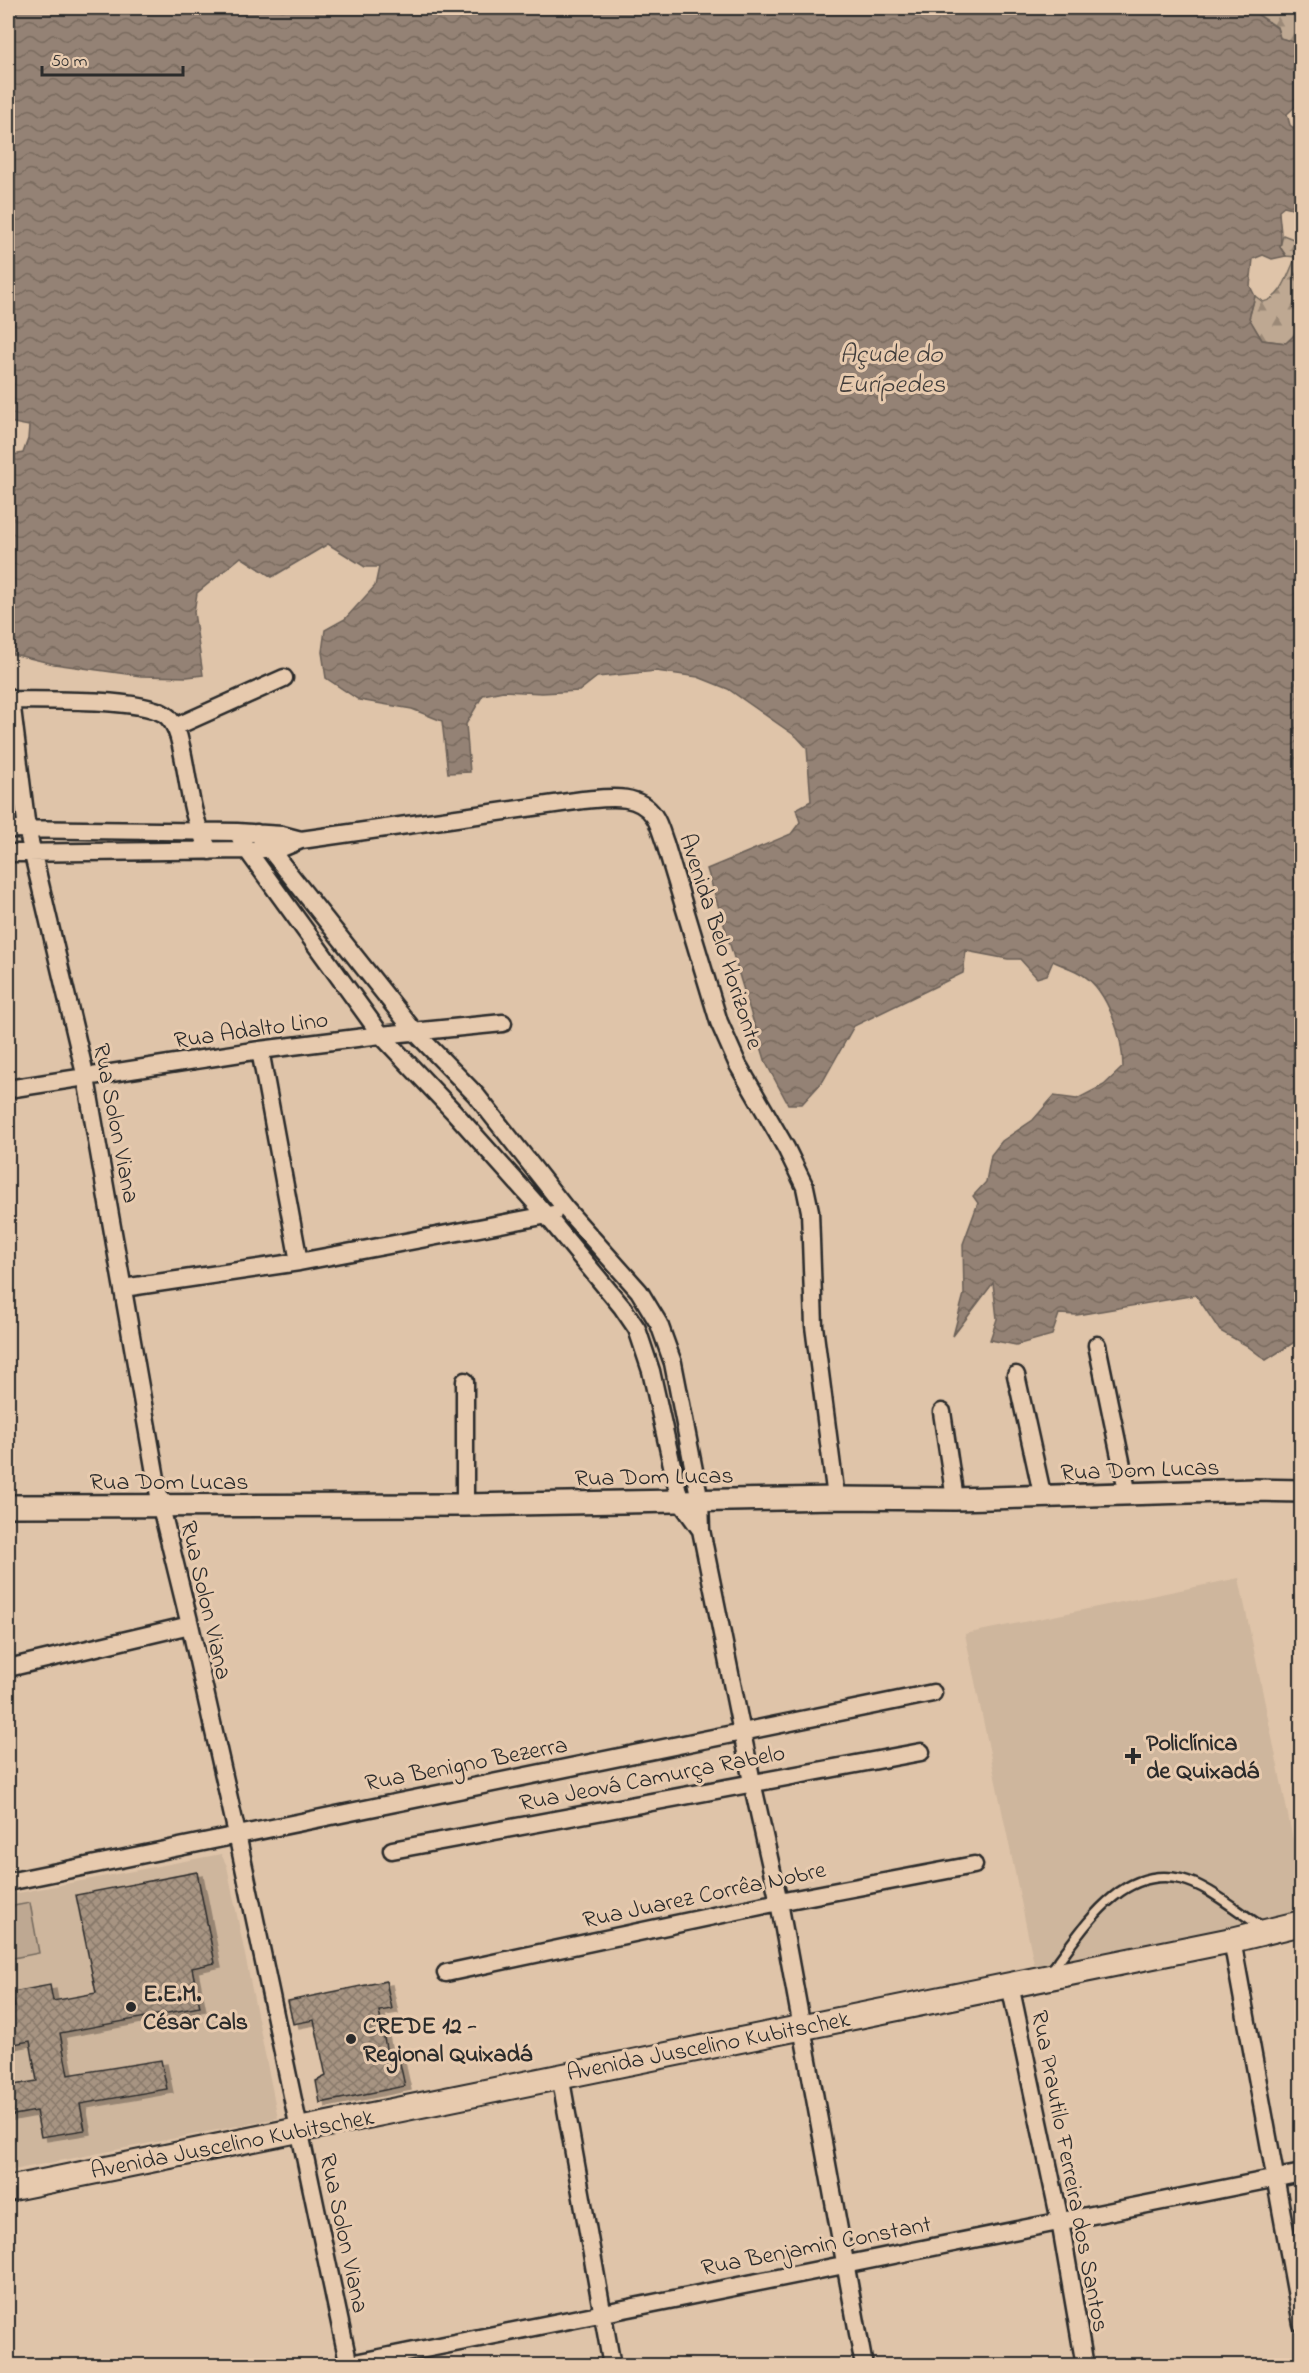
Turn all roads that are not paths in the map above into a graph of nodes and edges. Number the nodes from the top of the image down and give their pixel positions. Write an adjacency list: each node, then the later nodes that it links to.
1 (284, 678): 3 (street)
2 (9, 698): 3 (street); 5 (street, Rua Solon Viana)
3 (175, 727): 6 (street)
4 (8, 829): 5 (street)
5 (27, 829): 6 (street); 14 (street, Rua Solon Viana)
6 (199, 832): 7 (street); 12 (street)
7 (237, 832): 8 (street); 11 (street)
8 (257, 833): 9 (street); 10 (street)
9 (301, 840): 10 (street); 35 (street, Avenida Belo Horizonte)
10 (268, 848): 11 (street); 16 (street)
11 (247, 850): 12 (street); 17 (street)
12 (210, 851): 14 (street)
13 (8, 853): 14 (street)
14 (33, 853): 19 (street, Rua Solon Viana)
15 (503, 1023): 16 (street, Rua Adalto Lino)
16 (414, 1031): 17 (street, Rua Adalto Lino); 21 (street)
17 (381, 1035): 18 (street, Rua Adalto Lino); 22 (street)
18 (260, 1050): 19 (street, Rua Adalto Lino); 25 (street)
19 (86, 1078): 20 (street, Rua Adalto Lino); 26 (street, Rua Solon Viana)
20 (8, 1089)
21 (476, 1095): 22 (street); 23 (street)
22 (454, 1112): 24 (street)
23 (565, 1208): 24 (street); 27 (street)
24 (547, 1216): 25 (street); 28 (street)
25 (299, 1262): 26 (street)
26 (123, 1288): 41 (street, Rua Solon Viana)
27 (659, 1324): 28 (street); 38 (street)
28 (637, 1329): 38 (street)
29 (1097, 1346): 34 (street)
30 (1016, 1375): 36 (street)
31 (465, 1381): 39 (street)
32 (942, 1412): 37 (street)
33 (1302, 1491): 34 (street, Rua Dom Lucas)
34 (1128, 1495): 36 (street, Rua Dom Lucas)
35 (836, 1497): 37 (street, Rua Dom Lucas); 38 (street, Rua Dom Lucas)
36 (1043, 1497): 37 (street, Rua Dom Lucas)
37 (955, 1499)
38 (690, 1501): 39 (street, Rua Dom Lucas); 45 (street)
39 (465, 1505): 41 (street, Rua Dom Lucas)
40 (8, 1506): 41 (street, Rua Dom Lucas)
41 (160, 1507): 42 (street, Rua Solon Viana)
42 (190, 1625): 43 (street); 48 (street, Rua Solon Viana)
43 (8, 1668)
44 (933, 1693): 45 (street, Rua Benigno Bezerra)
45 (742, 1732): 47 (street); 48 (street, Rua Benigno Bezerra)
46 (921, 1752): 47 (street, Rua Jeová Camurça Rabelo)
47 (752, 1782): 49 (street, Rua Jeová Camurça Rabelo); 52 (street)
48 (237, 1834): 51 (street, Rua Benigno Bezerra); 61 (street, Rua Solon Viana)
49 (392, 1850)
50 (974, 1865): 52 (street, Rua Juarez Corrêa Nobre)
51 (8, 1882)
52 (780, 1902): 56 (street, Rua Juarez Corrêa Nobre); 59 (street)
53 (1302, 1923): 54 (main road, Avenida Juscelino Kubitschek)
54 (1269, 1931): 55 (main road, Avenida Juscelino Kubitschek); 57 (lane)
55 (1232, 1940): 57 (main road, Avenida Juscelino Kubitschek); 63 (street)
56 (446, 1973)
57 (1045, 1978): 58 (main road, Avenida Juscelino Kubitschek)
58 (1010, 1985): 59 (main road, Avenida Juscelino Kubitschek); 65 (street, Rua Prautilo Ferreira dos Santos)
59 (801, 2026): 60 (main road, Avenida Juscelino Kubitschek); 66 (street)
60 (560, 2075): 61 (main road, Avenida Juscelino Kubitschek); 67 (street)
61 (298, 2131): 64 (main road, Avenida Juscelino Kubitschek); 69 (street, Rua Solon Viana)
62 (1302, 2173): 63 (street, Rua Benjamin Constant)
63 (1274, 2179): 65 (street, Rua Benjamin Constant); 68 (street)
64 (8, 2189)
65 (1060, 2221): 66 (street, Rua Benjamin Constant); 72 (street, Rua Prautilo Ferreira dos Santos)
66 (844, 2265): 67 (street, Rua Benjamin Constant); 71 (street)
67 (603, 2312): 69 (street, Rua Benjamin Constant); 70 (street)
68 (1302, 2324)
69 (346, 2365)
70 (612, 2366)
71 (864, 2366)
72 (1085, 2366)

